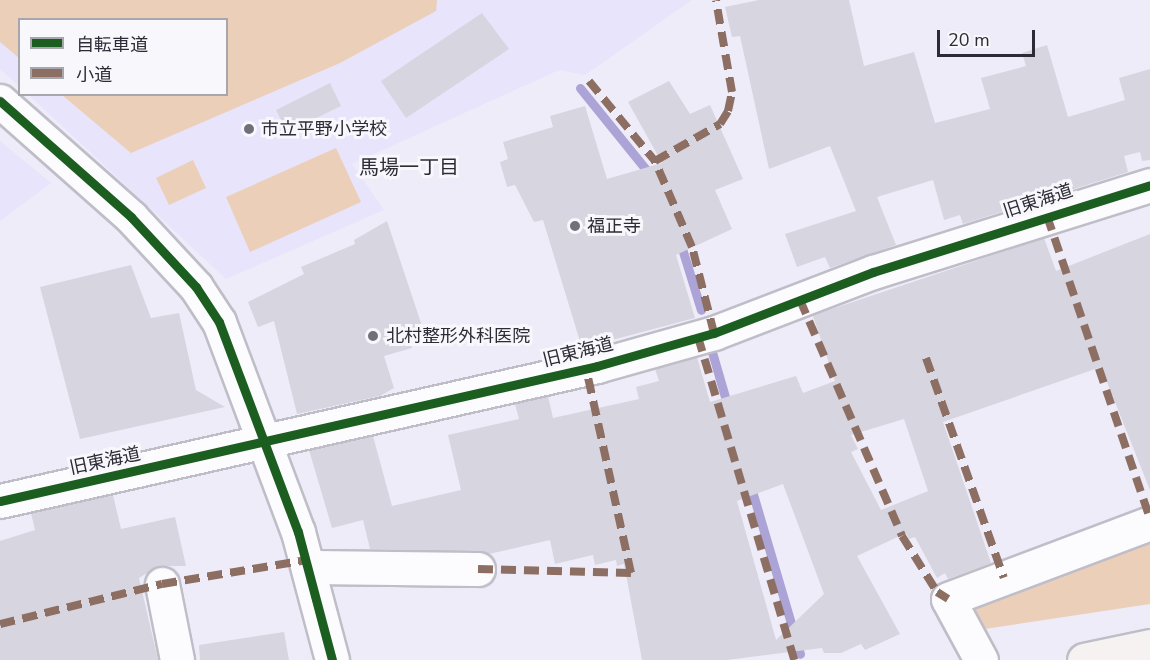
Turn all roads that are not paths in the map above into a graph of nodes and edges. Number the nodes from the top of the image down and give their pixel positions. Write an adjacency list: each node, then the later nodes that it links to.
1 (0, 101): 3 (street)
2 (1150, 185): 3 (street, 旧東海道)
3 (265, 442): 4 (street, 旧東海道); 6 (street)
4 (0, 501)
5 (1150, 523): 12 (street)
6 (309, 567): 7 (street); 11 (street)
7 (478, 569)
8 (162, 584): 10 (street)
9 (1150, 646): 13 (main road)
10 (177, 660)
11 (332, 660)
12 (981, 660)
13 (1084, 660)

